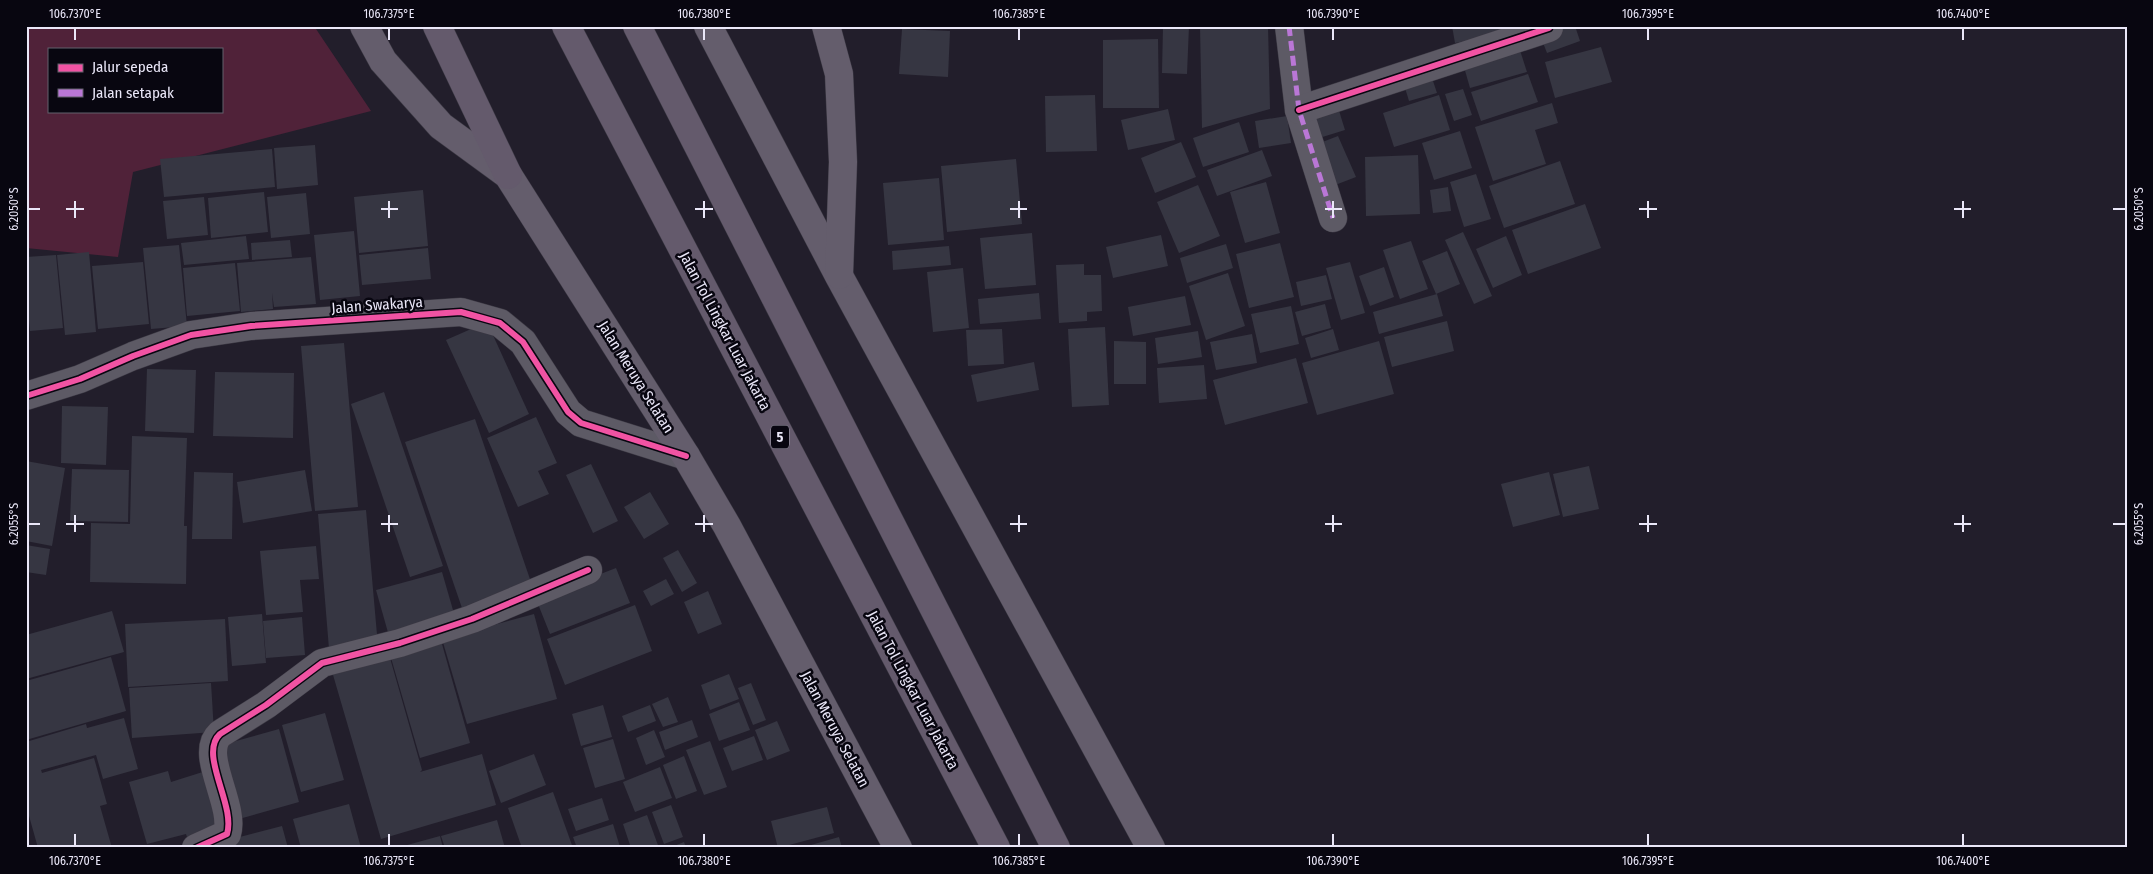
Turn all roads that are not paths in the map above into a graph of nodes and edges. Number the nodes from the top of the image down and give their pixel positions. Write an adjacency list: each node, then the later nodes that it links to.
1 (364, 26): 10 (main road, Jalan Meruya Selatan)
2 (437, 26): 10 (highway)
3 (566, 26): 18 (highway, Jalan Tol Lingkar Luar Jakarta / 5)
4 (637, 26): 19 (highway)
5 (708, 26): 12 (main road)
6 (826, 26): 12 (main road)
7 (1289, 26): 9 (street)
8 (1548, 28): 9 (street)
9 (1299, 110): 11 (street)
10 (508, 175): 14 (main road, Jalan Meruya Selatan)
11 (1333, 218)
12 (839, 276): 20 (main road)
13 (26, 396): 14 (street, Jalan Swakarya)
14 (686, 456): 17 (main road, Jalan Meruya Selatan)
15 (588, 570): 16 (street)
16 (196, 848)
17 (898, 848)
18 (996, 848)
19 (1056, 848)
20 (1151, 848)

